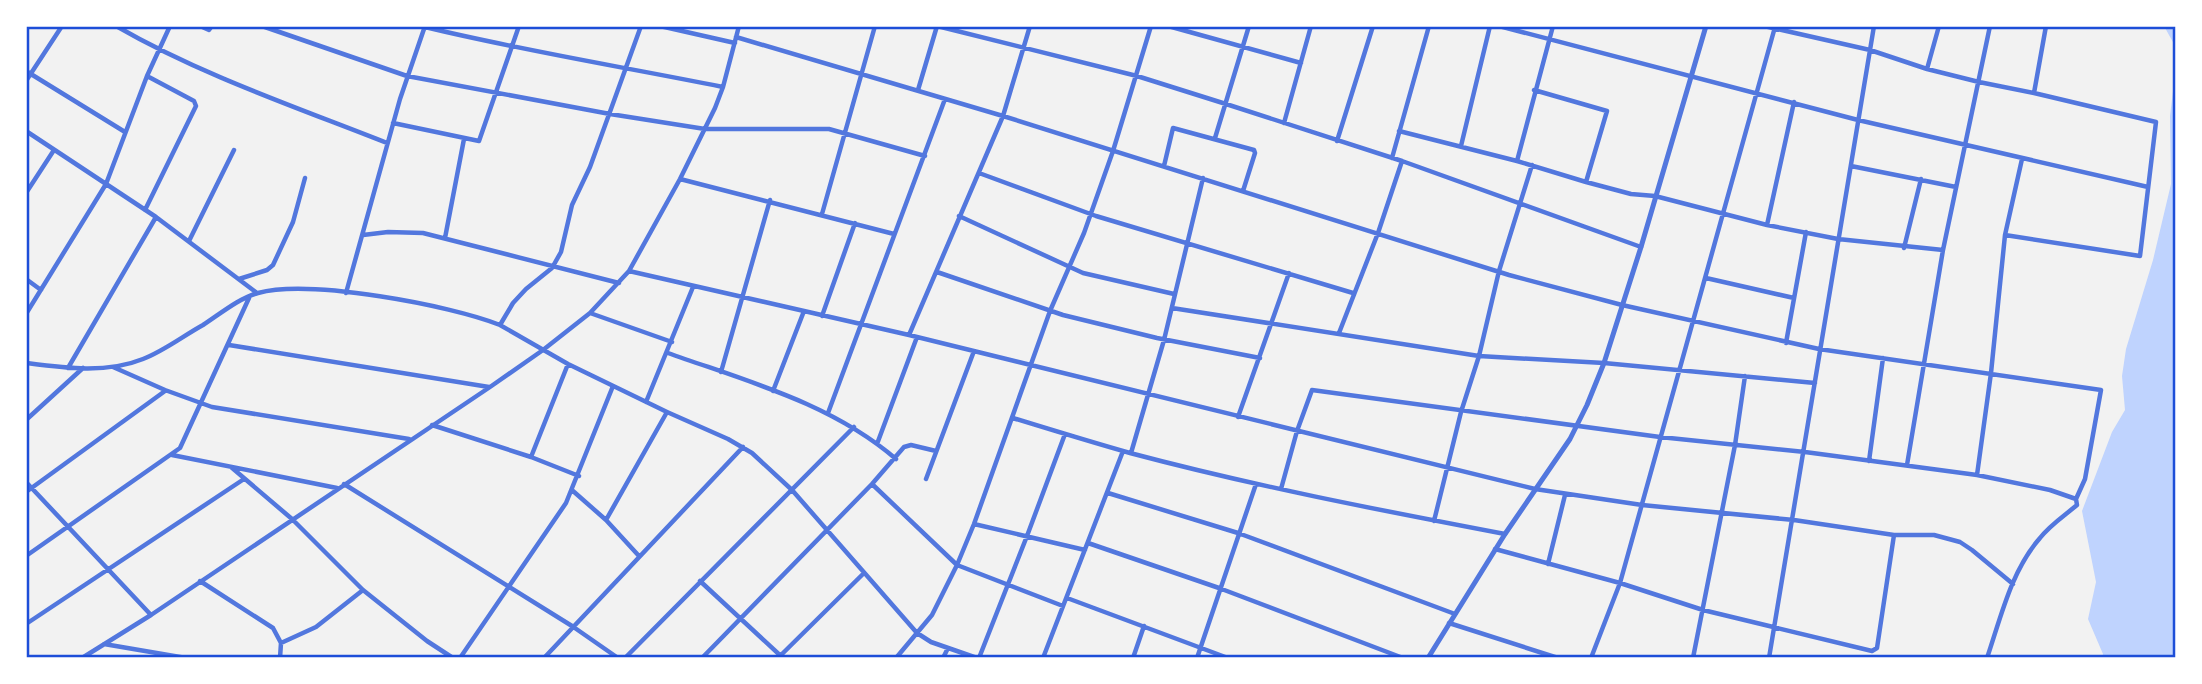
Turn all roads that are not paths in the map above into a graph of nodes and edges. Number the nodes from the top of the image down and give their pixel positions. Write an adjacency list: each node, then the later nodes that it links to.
1 (62, 26): 40 (street)
2 (116, 26): 36 (street)
3 (170, 26): 36 (street)
4 (200, 26): 5 (street)
5 (212, 26)
6 (262, 26): 43 (street)
7 (519, 26): 33 (street)
8 (641, 26): 38 (street)
9 (660, 26): 30 (street)
10 (739, 26): 30 (street)
11 (876, 26): 41 (street)
12 (1030, 26): 34 (street)
13 (1151, 26): 44 (street)
14 (1168, 26): 32 (street)
15 (1249, 26): 32 (street)
16 (1311, 26): 37 (street)
17 (1373, 26): 69 (street)
18 (1429, 26): 64 (street)
19 (1490, 26): 72 (street)
20 (1499, 26): 31 (street)
21 (1553, 26): 31 (street)
22 (1706, 26): 45 (street)
23 (1764, 26): 29 (street)
24 (1874, 26): 35 (street)
25 (1939, 26): 39 (street)
26 (1990, 26): 47 (street)
27 (2046, 26): 53 (street)
28 (425, 27): 33 (street); 43 (street)
29 (1775, 28): 35 (street); 52 (street)
30 (736, 40): 41 (street); 48 (street)
31 (1549, 40): 45 (street); 50 (street)
32 (1243, 47): 37 (street); 56 (street)
33 (513, 48): 38 (street); 51 (street)
34 (1023, 49): 44 (street); 49 (street); 58 (street)
35 (1870, 50): 39 (street); 59 (street)
36 (159, 51): 42 (street); 70 (street)
37 (1301, 62): 61 (street)
38 (627, 67): 48 (street); 57 (street)
39 (1927, 69): 47 (street)
40 (29, 73): 46 (street); 65 (street)
41 (862, 74): 49 (street); 66 (street)
42 (147, 76): 65 (street); 98 (street)
43 (407, 76): 51 (street); 60 (street)
44 (1137, 76): 56 (street); 75 (street)
45 (1692, 77): 52 (street); 95 (street)
46 (26, 81)
47 (1979, 82): 53 (street); 71 (street)
48 (723, 87): 62 (street)
49 (918, 90): 54 (street)
50 (1534, 90): 79 (street); 89 (street)
51 (497, 93): 57 (street); 68 (street)
52 (1758, 93): 55 (street); 101 (street)
53 (2034, 93): 92 (street)
54 (945, 99): 58 (street); 76 (street)
55 (1794, 102): 59 (street); 105 (street)
56 (1226, 104): 61 (street); 67 (street)
57 (610, 114): 62 (street); 119 (street)
58 (1003, 116): 75 (street); 84 (street)
59 (1858, 120): 71 (street); 83 (street)
60 (393, 123): 68 (street); 70 (street)
61 (1284, 123): 69 (street)
62 (705, 129): 66 (street); 86 (street)
63 (26, 131): 73 (street)
64 (1399, 131): 72 (street); 77 (street)
65 (125, 132): 90 (street)
66 (846, 132): 76 (street); 99 (street)
67 (1215, 138): 82 (street); 93 (street)
68 (464, 139): 111 (street)
69 (1337, 141): 77 (street)
70 (387, 143): 109 (street)
71 (1965, 144): 78 (street); 91 (street)
72 (1461, 146): 79 (street)
73 (54, 150): 90 (street); 94 (street)
74 (234, 150): 113 (street)
75 (1113, 151): 82 (street); 100 (street)
76 (925, 156): 108 (street)
77 (1392, 158): 80 (street)
78 (2022, 159): 92 (street); 110 (street)
79 (1517, 160): 81 (street)
80 (1402, 161): 97 (street); 107 (street)
81 (1532, 165): 89 (street); 97 (street)
82 (1164, 166): 87 (street)
83 (1850, 166): 88 (street); 112 (street)
84 (979, 173): 100 (street); 102 (street)
85 (305, 178): 126 (street)
86 (680, 178): 96 (street); 120 (street)
87 (1203, 178): 93 (street); 114 (street)
88 (1921, 179): 91 (street); 116 (street)
89 (1586, 182): 95 (street)
90 (106, 184): 98 (street); 129 (street)
91 (1956, 187): 117 (street)
92 (2148, 187): 110 (street)
93 (1243, 191): 107 (street)
94 (26, 193)
95 (1655, 197): 101 (street); 115 (street)
96 (770, 200): 99 (street); 135 (street)
97 (1520, 203): 115 (street); 121 (street)
98 (145, 210): 103 (street)
99 (822, 214): 104 (street)
100 (1089, 214): 114 (street); 118 (street)
101 (1724, 214): 105 (street); 124 (street)
102 (959, 216): 118 (street); 122 (street)
103 (156, 218): 113 (street); 169 (street)
104 (855, 223): 108 (street); 143 (street)
105 (1767, 225): 106 (street)
106 (1806, 232): 112 (street); 136 (street)
107 (1378, 233): 121 (street); 132 (street)
108 (894, 234): 147 (street)
109 (363, 235): 111 (street); 131 (street)
110 (2005, 235): 172 (street)
111 (445, 238): 119 (street)
112 (1838, 239): 116 (street); 155 (street)
113 (189, 241): 126 (street)
114 (1186, 242): 123 (street); 133 (street)
115 (1641, 247): 137 (street)
116 (1904, 248): 117 (street)
117 (1943, 250): 164 (street)
118 (1069, 266): 133 (street); 140 (street)
119 (552, 268): 127 (street); 146 (street)
120 (629, 271): 127 (street); 128 (street)
121 (1499, 271): 137 (street); 159 (street)
122 (937, 272): 140 (street); 149 (street)
123 (1289, 273): 132 (street); 145 (street)
124 (1706, 278): 136 (street); 144 (street)
125 (26, 279): 129 (street)
126 (239, 279): 130 (street)
127 (619, 284): 141 (street)
128 (693, 287): 135 (street); 152 (street)
129 (41, 290): 142 (street)
130 (258, 293): 131 (street); 134 (street)
131 (346, 293): 146 (street)
132 (1353, 293): 148 (street)
133 (1174, 294): 138 (street)
134 (249, 297): 154 (street); 167 (street)
135 (743, 298): 139 (street); 171 (street)
136 (1794, 298): 153 (street)
137 (1622, 305): 144 (street); 163 (street)
138 (1172, 308): 145 (street); 151 (street)
139 (804, 311): 143 (street); 178 (street)
140 (1050, 311): 151 (street); 166 (street)
141 (590, 313): 152 (street); 156 (street)
142 (26, 314)
143 (822, 316): 147 (street)
144 (1692, 322): 153 (street); 170 (street)
145 (1273, 323): 148 (street); 160 (street)
146 (500, 325): 156 (street)
147 (860, 325): 149 (street); 184 (street)
148 (1339, 333): 159 (street)
149 (909, 335): 150 (street)
150 (917, 337): 157 (street); 195 (street)
151 (1164, 340): 160 (street); 179 (street)
152 (672, 342): 158 (street)
153 (1786, 343): 155 (street)
154 (229, 345): 176 (street); 181 (street)
155 (1819, 349): 161 (street); 174 (street)
156 (543, 350): 165 (street); 176 (street)
157 (974, 351): 166 (street); 198 (street)
158 (668, 353): 171 (street); 180 (street)
159 (1479, 356): 163 (street); 183 (street)
160 (1260, 358): 186 (street)
161 (1883, 358): 164 (street); 205 (street)
162 (26, 363): 169 (street)
163 (1604, 363): 170 (street); 189 (street)
164 (1924, 363): 172 (street); 206 (street)
165 (568, 364): 175 (street); 203 (street)
166 (1031, 365): 179 (street); 185 (street)
167 (113, 367): 168 (street); 177 (street)
168 (83, 368): 169 (street); 187 (street)
169 (68, 369)
170 (1678, 370): 173 (street); 193 (street)
171 (721, 372): 178 (street)
172 (1991, 373): 209 (street); 225 (street)
173 (1745, 376): 174 (street); 196 (street)
174 (1815, 383): 201 (street)
175 (613, 386): 180 (street); 210 (street)
176 (490, 387): 188 (street)
177 (165, 390): 181 (street); 220 (street)
178 (773, 391): 184 (street)
179 (1148, 395): 186 (street); 200 (street)
180 (646, 402): 182 (street)
181 (202, 404): 194 (street); 202 (street)
182 (667, 412): 197 (street); 229 (street)
183 (1461, 412): 189 (street); 191 (street); 208 (street)
184 (828, 413): 190 (street)
185 (1013, 418): 192 (street); 232 (street)
186 (1238, 418): 191 (street)
187 (26, 420)
188 (432, 425): 194 (street); 203 (street)
189 (1577, 426): 193 (street); 219 (street)
190 (854, 427): 195 (street); 221 (street)
191 (1297, 430): 208 (street); 218 (street)
192 (1065, 434): 199 (street); 238 (street)
193 (1660, 437): 196 (street); 226 (street)
194 (410, 439): 214 (street)
195 (877, 443): 204 (street)
196 (1735, 445): 201 (street); 227 (street)
197 (743, 447): 221 (street); 243 (street)
198 (936, 451): 204 (street); 212 (street)
199 (1124, 451): 200 (street); 223 (street)
200 (1132, 453): 216 (street)
201 (1805, 453): 205 (street); 230 (street)
202 (172, 454): 207 (street); 233 (street)
203 (531, 457): 210 (street)
204 (896, 459): 215 (street)
205 (1869, 461): 206 (street)
206 (1907, 465): 209 (street)
207 (231, 467): 211 (street); 217 (street)
208 (1447, 467): 219 (street); 231 (street)
209 (1978, 475): 225 (street)
210 (579, 476): 222 (street)
211 (244, 478): 228 (street); 246 (street)
212 (926, 479)
213 (26, 482): 220 (street)
214 (344, 484): 217 (street); 253 (street)
215 (872, 484): 234 (street); 245 (street)
216 (1256, 484): 218 (street); 235 (street)
217 (337, 488): 228 (street)
218 (1281, 489): 231 (street)
219 (1535, 489): 224 (street); 236 (street)
220 (29, 490): 233 (street)
221 (792, 490): 234 (street); 249 (street)
222 (572, 491): 229 (street); 253 (street)
223 (1108, 494): 235 (street); 239 (street)
224 (1565, 495): 226 (street); 244 (street)
225 (2076, 499): 251 (street)
226 (1642, 505): 227 (street); 250 (street)
227 (1721, 513): 230 (street); 258 (street)
228 (292, 519): 248 (street); 255 (street)
229 (606, 520): 243 (street)
230 (1794, 520): 237 (street); 266 (street)
231 (1434, 521): 236 (street)
232 (974, 524): 238 (street); 245 (street)
233 (69, 526): 242 (street); 246 (street)
234 (827, 529): 247 (street); 261 (street)
235 (1238, 533): 254 (street); 259 (street)
236 (1505, 534): 241 (street)
237 (1894, 535): 251 (street); 266 (street)
238 (1027, 536): 240 (street); 252 (street)
239 (1088, 543): 240 (street); 254 (street)
240 (1085, 550): 256 (street)
241 (1495, 550): 244 (street); 259 (street)
242 (26, 556)
243 (639, 556): 264 (street)
244 (1548, 564): 250 (street)
245 (957, 565): 252 (street); 267 (street)
246 (108, 568): 260 (street); 263 (street)
247 (864, 573): 267 (street); 272 (street)
248 (200, 581): 260 (street); 269 (street)
249 (700, 581): 261 (street); 280 (street)
250 (1619, 583): 258 (street); 292 (street)
251 (2013, 584): 295 (street)
252 (1008, 585): 257 (street); 284 (street)
253 (508, 586): 264 (street); 277 (street)
254 (1219, 588): 270 (street); 289 (street)
255 (363, 590): 269 (street); 276 (street)
256 (1068, 598): 257 (street); 265 (street)
257 (1063, 606): 285 (street)
258 (1703, 610): 266 (street); 293 (street)
259 (1455, 614): 262 (street)
260 (151, 615): 268 (street)
261 (738, 618): 272 (street); 281 (street)
262 (1449, 623): 290 (street); 291 (street)
263 (26, 624)
264 (572, 626): 278 (street); 279 (street)
265 (1144, 626): 270 (street); 286 (street)
266 (1774, 628): 294 (street)
267 (917, 633): 271 (street); 282 (street)
268 (104, 643): 273 (street); 274 (street)
269 (281, 643): 275 (street)
270 (1200, 647): 287 (street); 288 (street)
271 (948, 648): 283 (street); 284 (street)
272 (780, 657)
273 (82, 658)
274 (186, 658)
275 (279, 658)
276 (453, 658)
277 (460, 658)
278 (544, 658)
279 (618, 658)
280 (625, 658)
281 (702, 658)
282 (896, 658)
283 (943, 658)
284 (978, 658)
285 (1043, 658)
286 (1133, 658)
287 (1197, 658)
288 (1228, 658)
289 (1404, 658)
290 (1428, 658)
291 (1558, 658)
292 (1591, 658)
293 (1693, 658)
294 (1769, 658)
295 (1987, 658)

